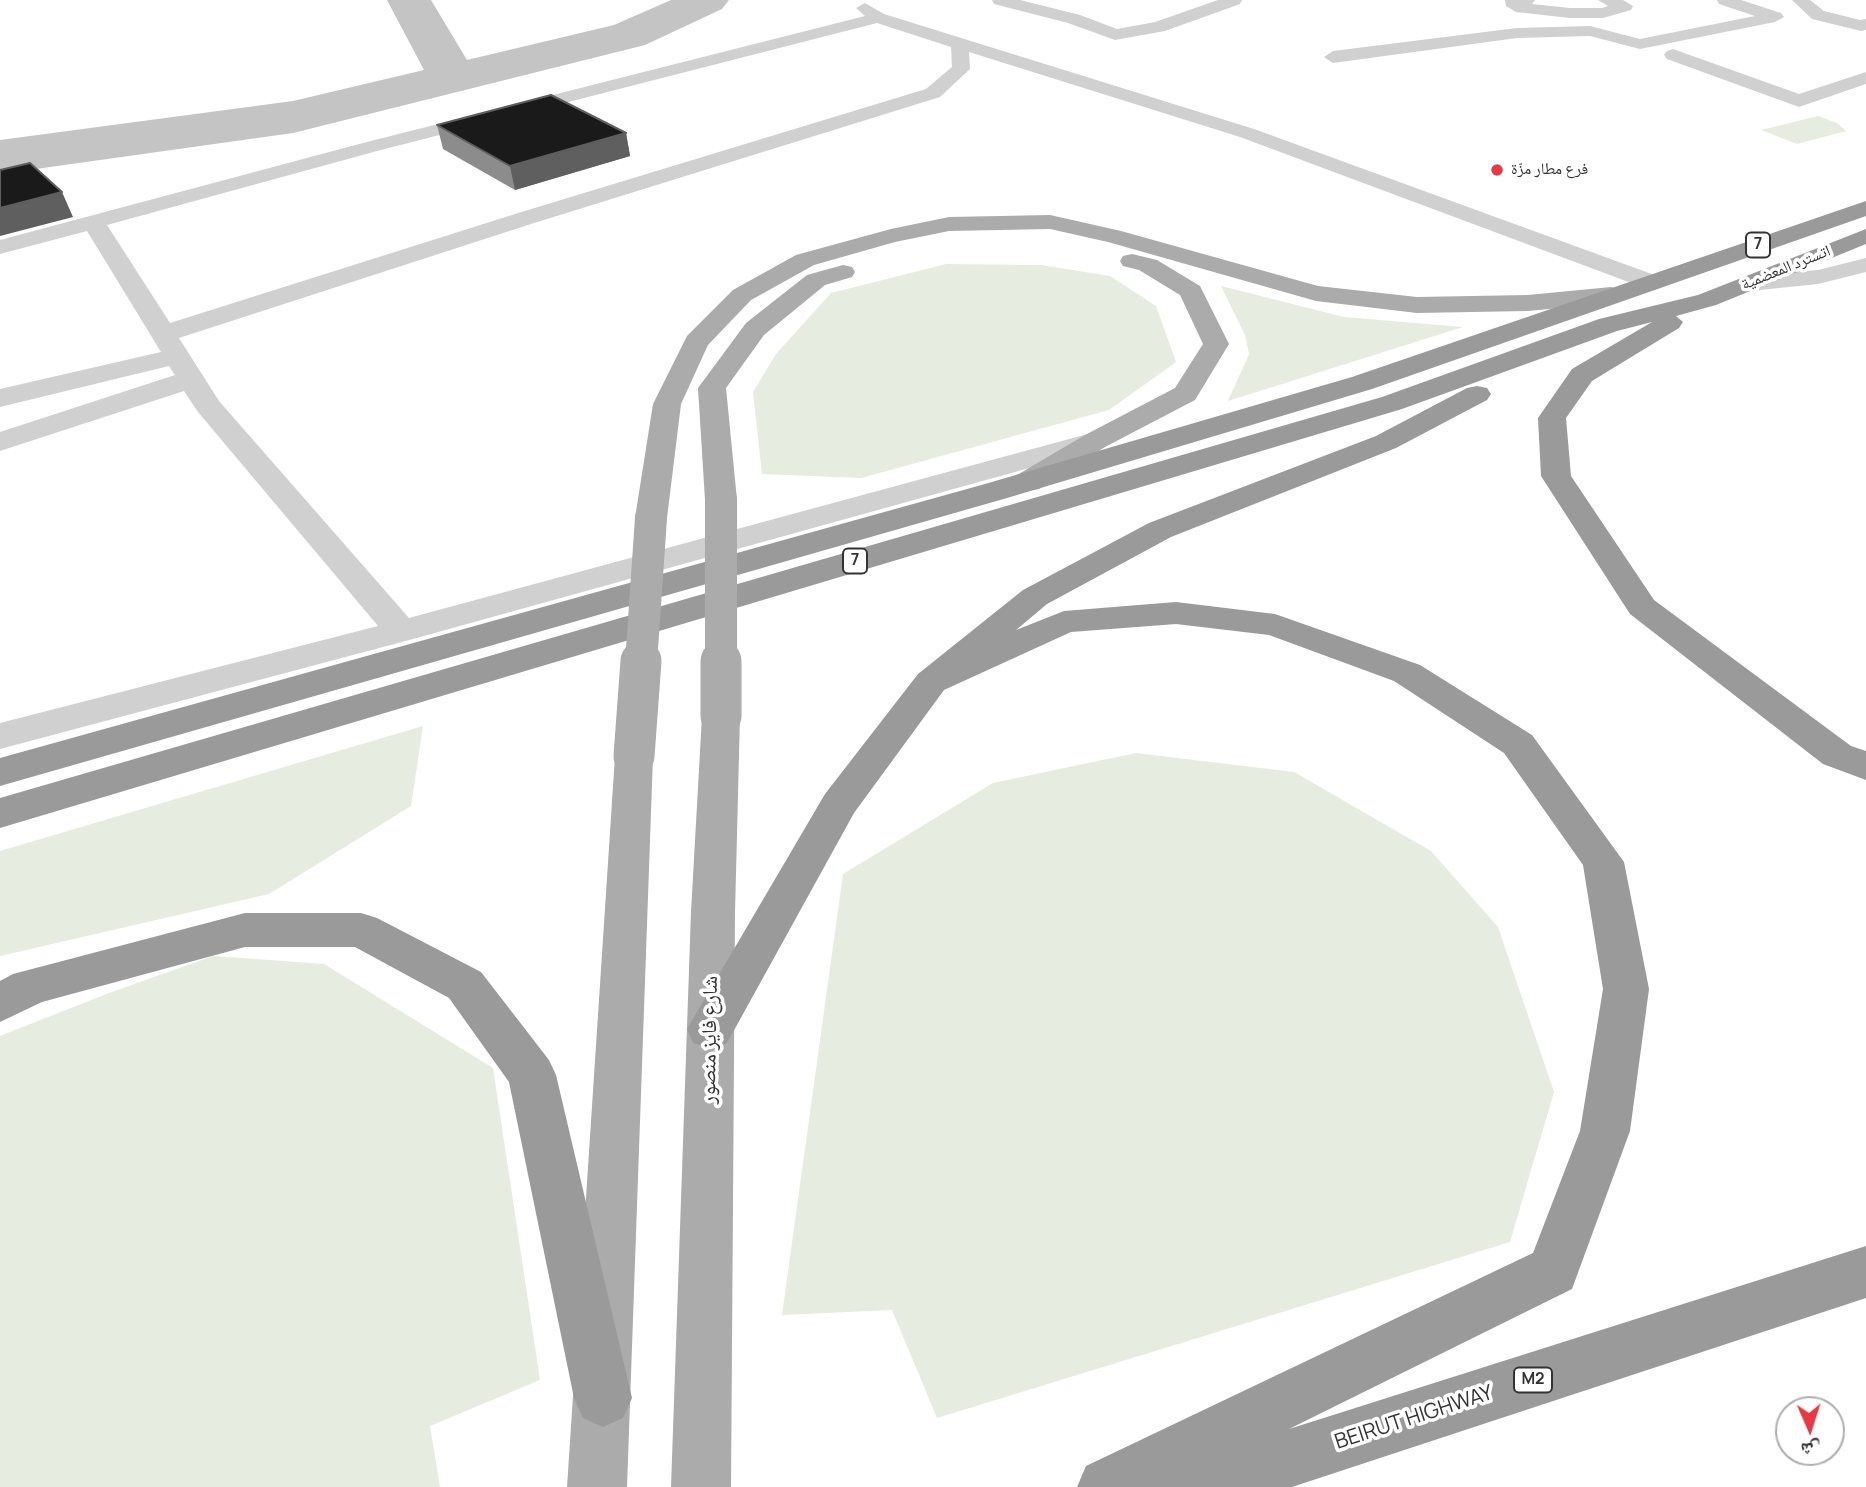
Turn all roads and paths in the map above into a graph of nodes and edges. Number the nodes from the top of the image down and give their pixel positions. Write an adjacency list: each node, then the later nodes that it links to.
1 (1000, 0): 2 (street)
2 (1234, 0)
3 (1527, 0): 7 (street)
4 (1606, 0): 7 (street)
5 (1725, 0): 9 (street)
6 (1800, 0): 8 (street)
7 (1570, 13): 9 (street)
8 (1860, 30)
9 (1574, 31): 12 (street)
10 (960, 44): 14 (street); 20 (street); 24 (street)
11 (1673, 55): 13 (street)
12 (1333, 57)
13 (1866, 78)
14 (370, 147): 16 (street); 16 (street)
15 (1866, 208): 20 (highway, 7)
16 (110, 236): 18 (street); 24 (street)
17 (1866, 236): 21 (highway, اتسترد المعضمية / 7)
18 (0, 247)
19 (1866, 265): 21 (street)
20 (1651, 282): 23 (highway, 7)
21 (1750, 283): 22 (highway, اتسترد المعضمية / 7)
22 (1707, 300): 23 (highway, 7); 32 (highway)
23 (1610, 310): 28 (highway, 7); 30 (highway); 34 (highway, 7); 38 (main road, bridge)
24 (178, 356): 25 (street); 27 (street); 29 (street)
25 (0, 398)
26 (1095, 441): 28 (main road); 29 (street); 36 (main road, شارع فايز منصور, bridge)
27 (0, 442)
28 (1028, 482): 33 (highway, 7)
29 (401, 631): 31 (street)
30 (931, 681): 36 (highway); 41 (highway)
31 (0, 736)
32 (1866, 766)
33 (0, 772)
34 (0, 813)
35 (0, 1003): 38 (highway)
36 (710, 1029): 40 (main road, شارع فايز منصور)
37 (1866, 1272): 42 (highway, BEIRUT HIGHWAY / M2)
38 (603, 1398): 39 (main road)
39 (597, 1487)
40 (701, 1487)
41 (1107, 1487)
42 (1201, 1487)

